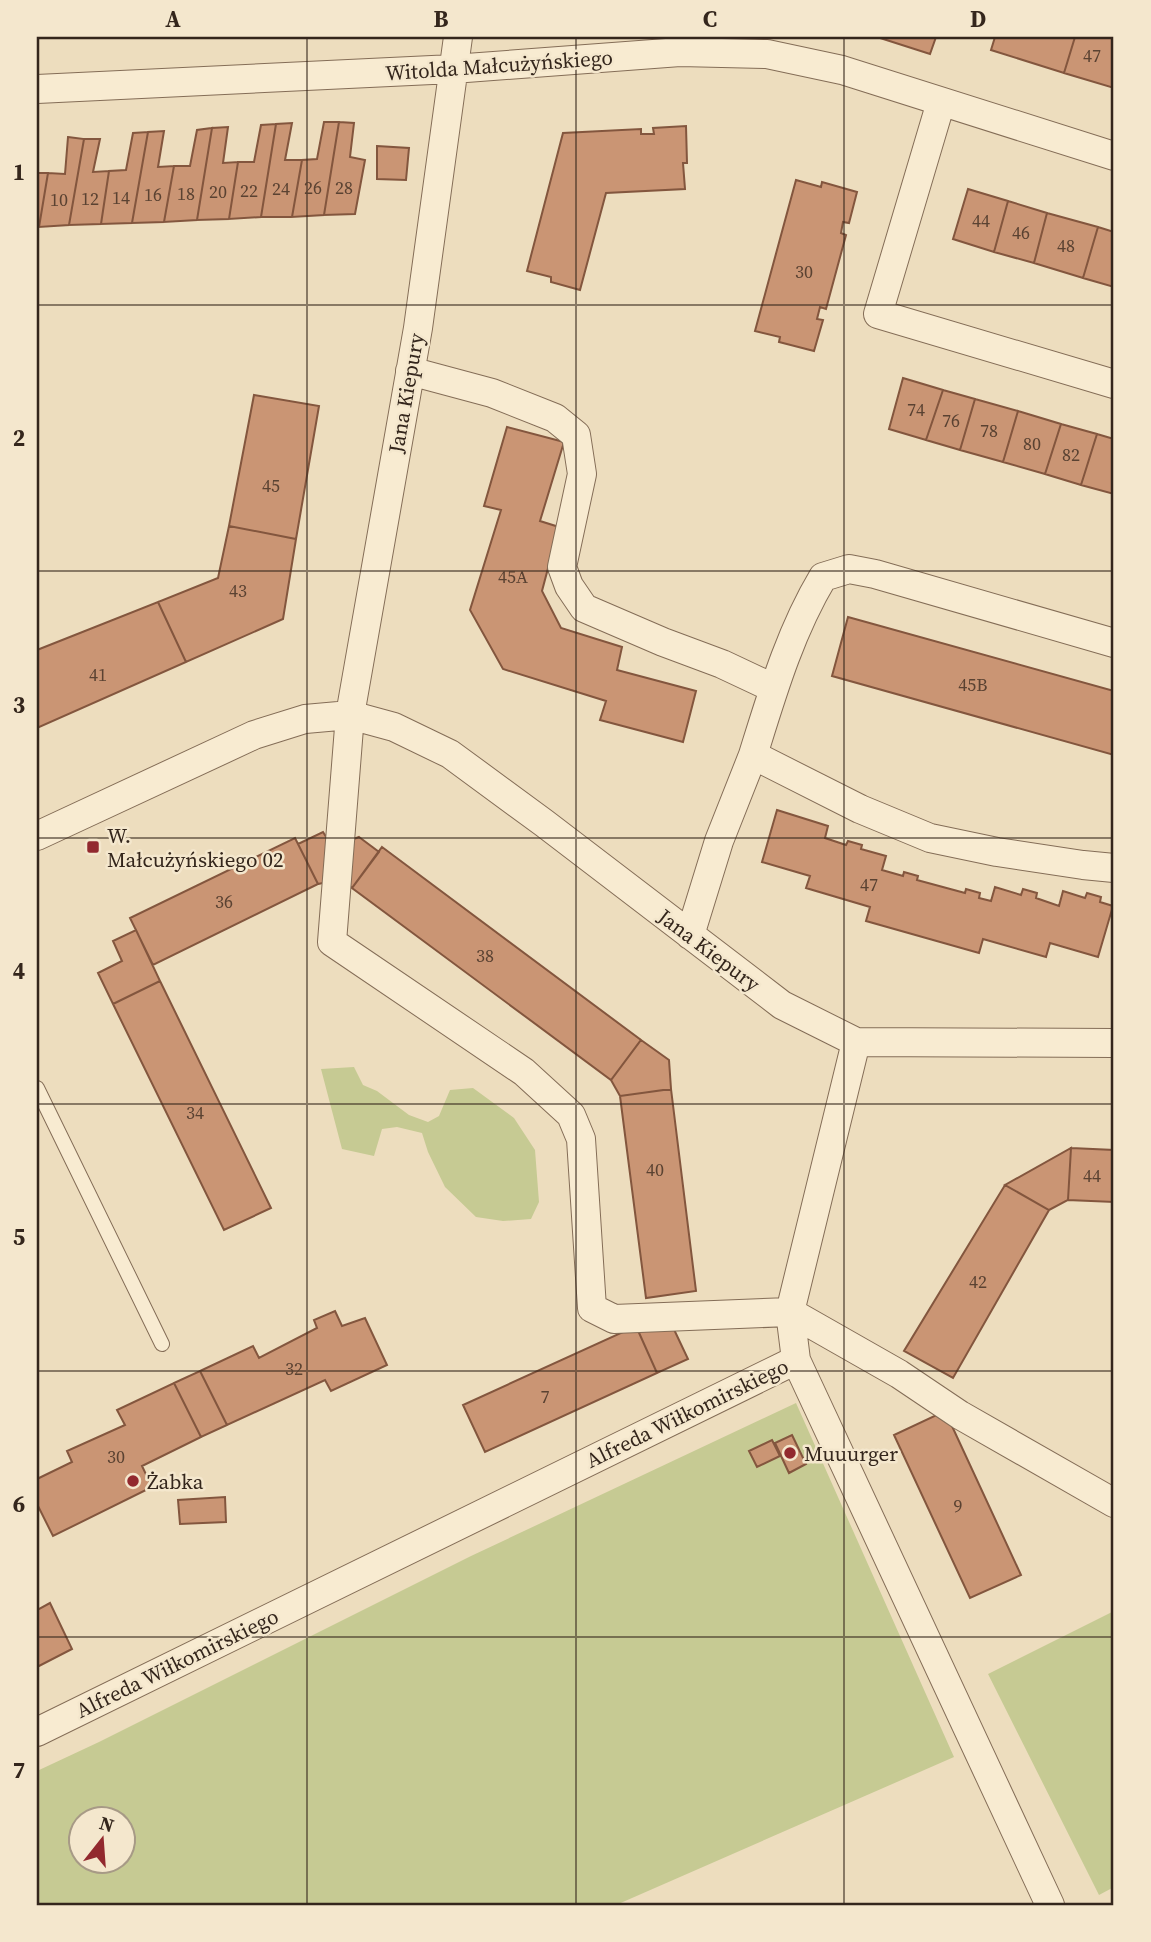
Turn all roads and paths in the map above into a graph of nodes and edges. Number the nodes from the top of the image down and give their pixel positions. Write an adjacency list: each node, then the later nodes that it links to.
1 (458, 37): 2 (street, Jana Kiepury)
2 (453, 69): 3 (street, Witolda Małcużyńskiego); 4 (street, Witolda Małcużyńskiego); 6 (street, Jana Kiepury)
3 (37, 89)
4 (942, 102): 5 (street, Witolda Małcużyńskiego); 7 (street)
5 (1114, 156)
6 (410, 371): 9 (street); 10 (street, Jana Kiepury)
7 (1114, 384)
8 (1114, 643): 9 (street)
9 (774, 688): 11 (street)
10 (350, 715): 12 (street, Jana Kiepury); 14 (street, Jana Kiepury); 18 (street)
11 (752, 755): 13 (street); 14 (street)
12 (37, 836)
13 (1114, 868)
14 (690, 935): 15 (street, Jana Kiepury)
15 (856, 1042): 16 (street, Jana Kiepury); 18 (street)
16 (1114, 1043)
17 (37, 1088): 19 (lane)
18 (790, 1312): 20 (street); 21 (street)
19 (162, 1344)
20 (796, 1360): 22 (street, Alfreda Wiłkomirskiego); 23 (street, Alfreda Wiłkomirskiego)
21 (1114, 1503)
22 (37, 1732)
23 (1050, 1905)

